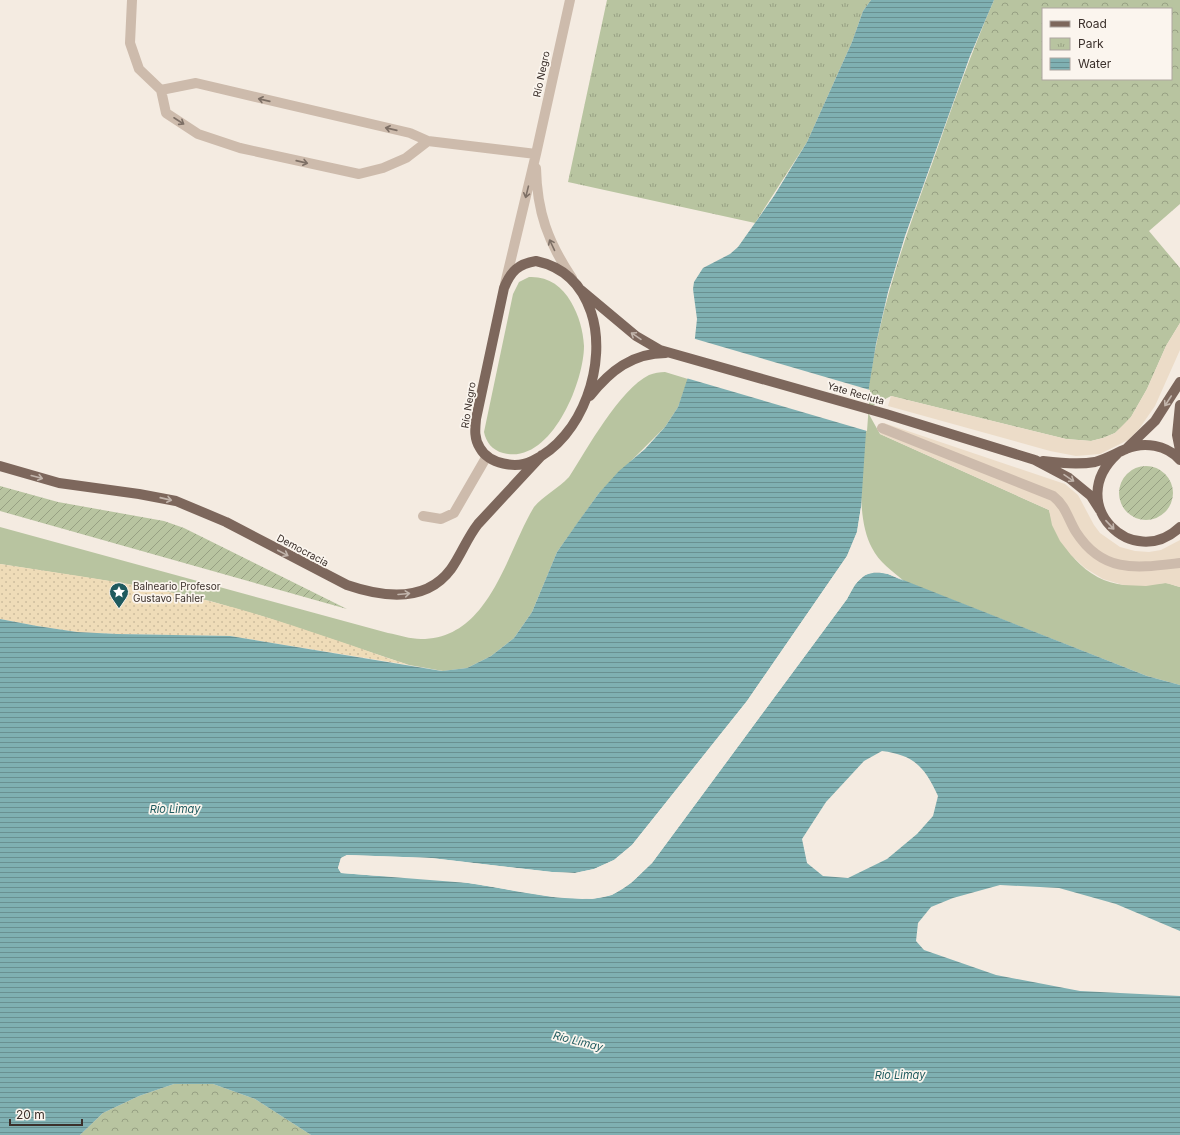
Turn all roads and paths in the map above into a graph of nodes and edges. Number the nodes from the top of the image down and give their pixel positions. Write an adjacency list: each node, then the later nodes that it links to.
1 (132, 0): 3 (street)
2 (570, 0): 5 (street, Río Negro)
3 (161, 90): 4 (street, one-way to 3); 4 (street, one-way to 4)
4 (428, 141): 5 (street)
5 (536, 154): 6 (street, Río Negro, one-way to 5); 7 (street, Río Negro, one-way to 7)
6 (572, 278): 7 (main road, Río Negro); 8 (main road, Río Negro)
7 (504, 288): 17 (main road, Río Negro)
8 (581, 290): 9 (main road, Yate Recluta, one-way to 8); 11 (main road, Río Negro)
9 (670, 353): 11 (main road, Yate Recluta); 18 (main road, Yate Recluta)
10 (1180, 382): 15 (main road, Yate Recluta, one-way to 15)
11 (585, 402): 16 (main road, Río Negro)
12 (1180, 405): 14 (main road)
13 (882, 428): 24 (street)
14 (1180, 450)
15 (1121, 451): 18 (main road, Yate Recluta); 19 (main road, Yate Recluta); 21 (main road, Yate Recluta)
16 (542, 455): 17 (main road, Río Negro); 20 (main road, Democracia, one-way to 16)
17 (487, 456): 22 (street)
18 (1034, 460): 21 (main road, Yate Recluta, one-way to 21)
19 (1180, 460)
20 (0, 466)
21 (1100, 510): 23 (main road, Yate Recluta, one-way to 23)
22 (422, 516)
23 (1180, 527)
24 (1180, 563)

